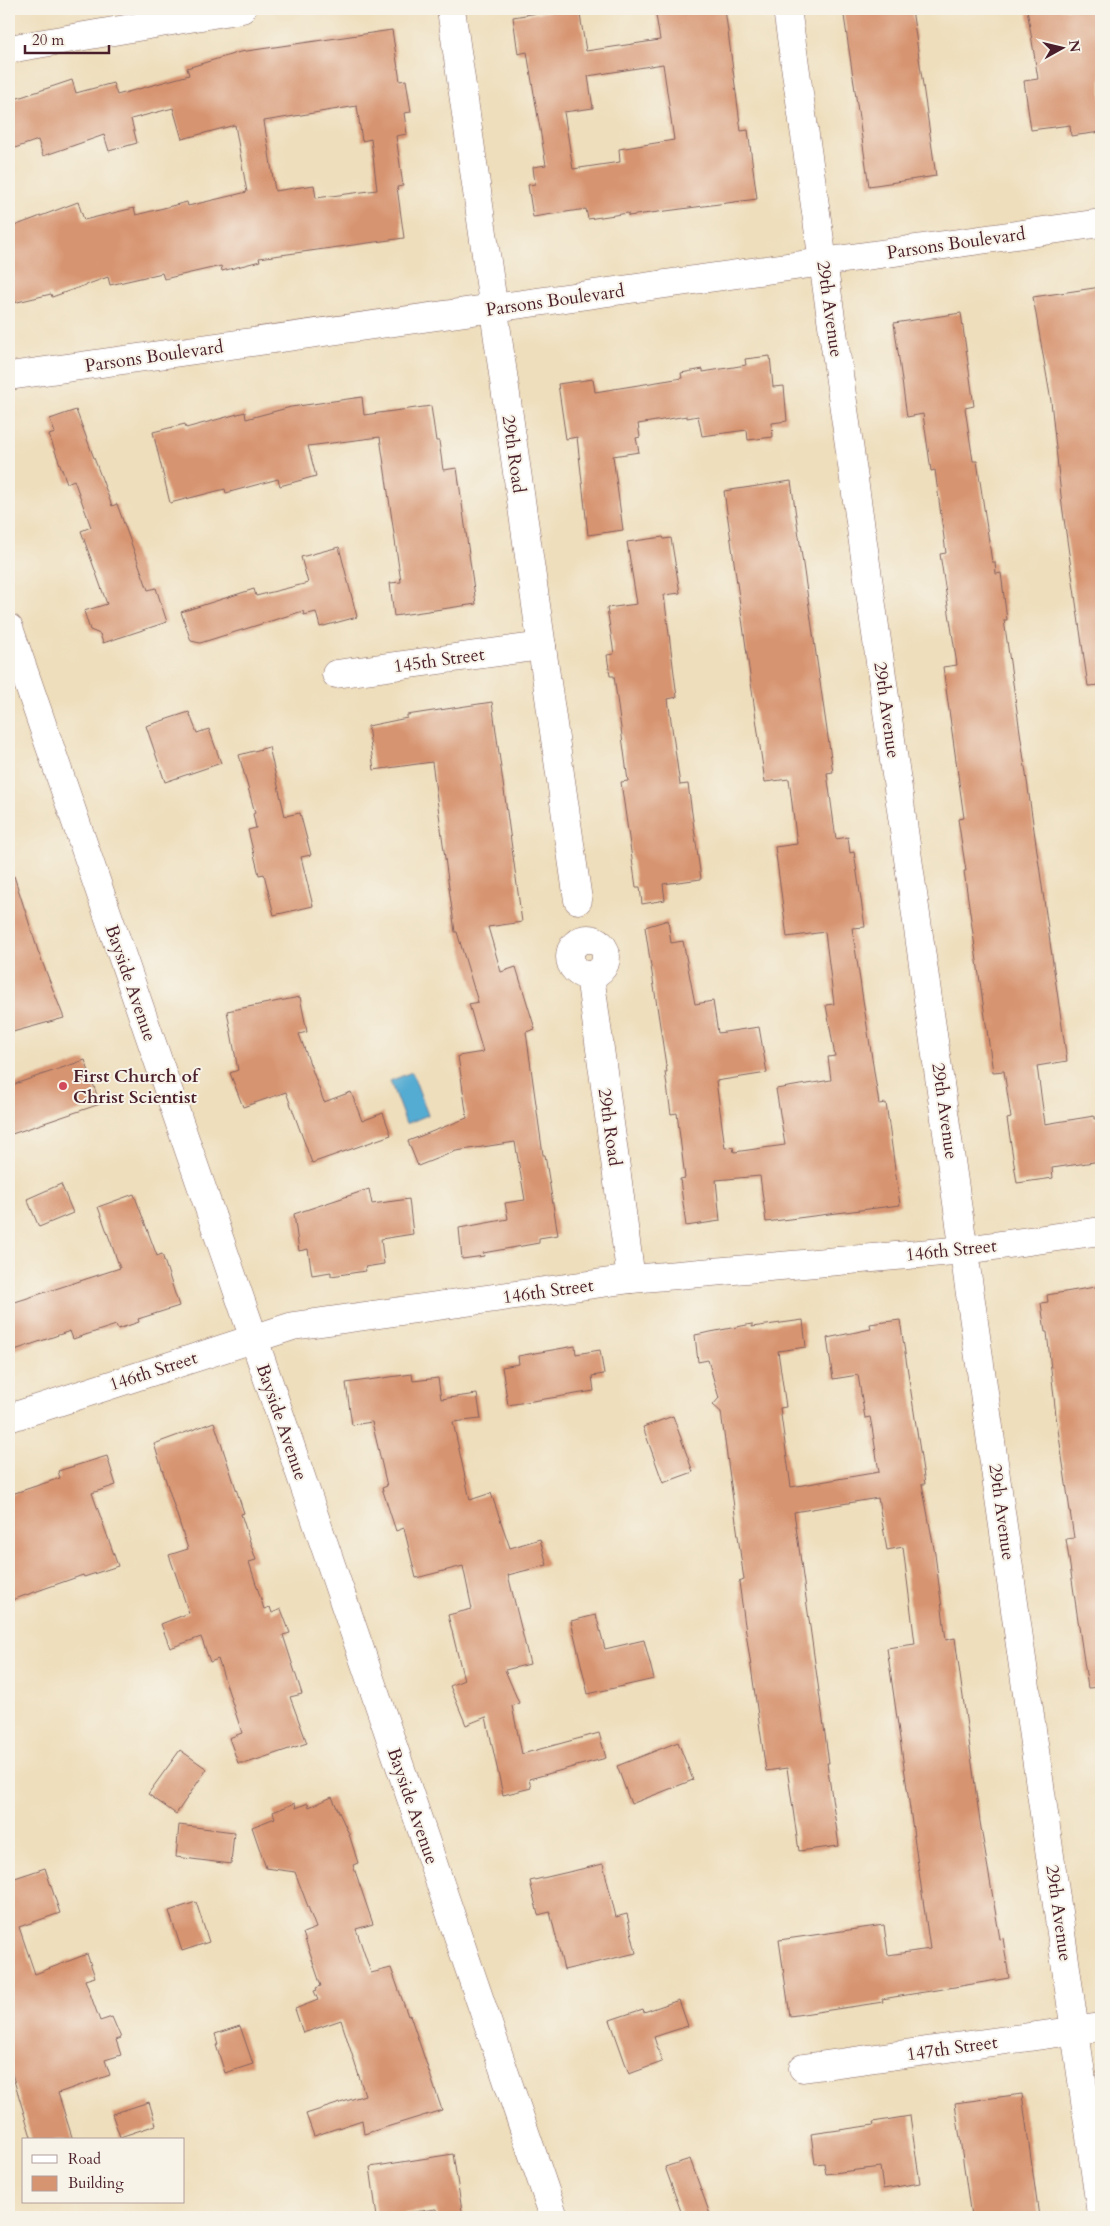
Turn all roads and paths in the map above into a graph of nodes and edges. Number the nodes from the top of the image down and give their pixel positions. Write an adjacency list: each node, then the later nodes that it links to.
1 (242, 9): 4 (street)
2 (451, 9): 7 (street, 29th Road)
3 (788, 9): 6 (street, 29th Avenue)
4 (9, 49)
5 (1101, 222): 6 (street, Parsons Boulevard)
6 (823, 262): 7 (street, Parsons Boulevard); 15 (street, 29th Avenue)
7 (494, 309): 8 (street, Parsons Boulevard); 10 (street, 29th Road)
8 (9, 376)
9 (9, 628): 17 (street, Bayside Avenue)
10 (542, 646): 11 (street, 145th Street); 12 (street, 29th Road)
11 (336, 674)
12 (578, 900)
13 (590, 975): 16 (street, 29th Road)
14 (1101, 1231): 15 (street, 146th Street)
15 (964, 1250): 16 (street, 146th Street); 19 (street, 29th Avenue)
16 (631, 1279): 17 (street, 146th Street)
17 (254, 1339): 18 (street, 146th Street); 22 (street, Bayside Avenue)
18 (9, 1418)
19 (1088, 2029): 20 (street, 147th Street); 21 (street, 29th Avenue)
20 (803, 2068)
21 (1101, 2214)
22 (554, 2217)

